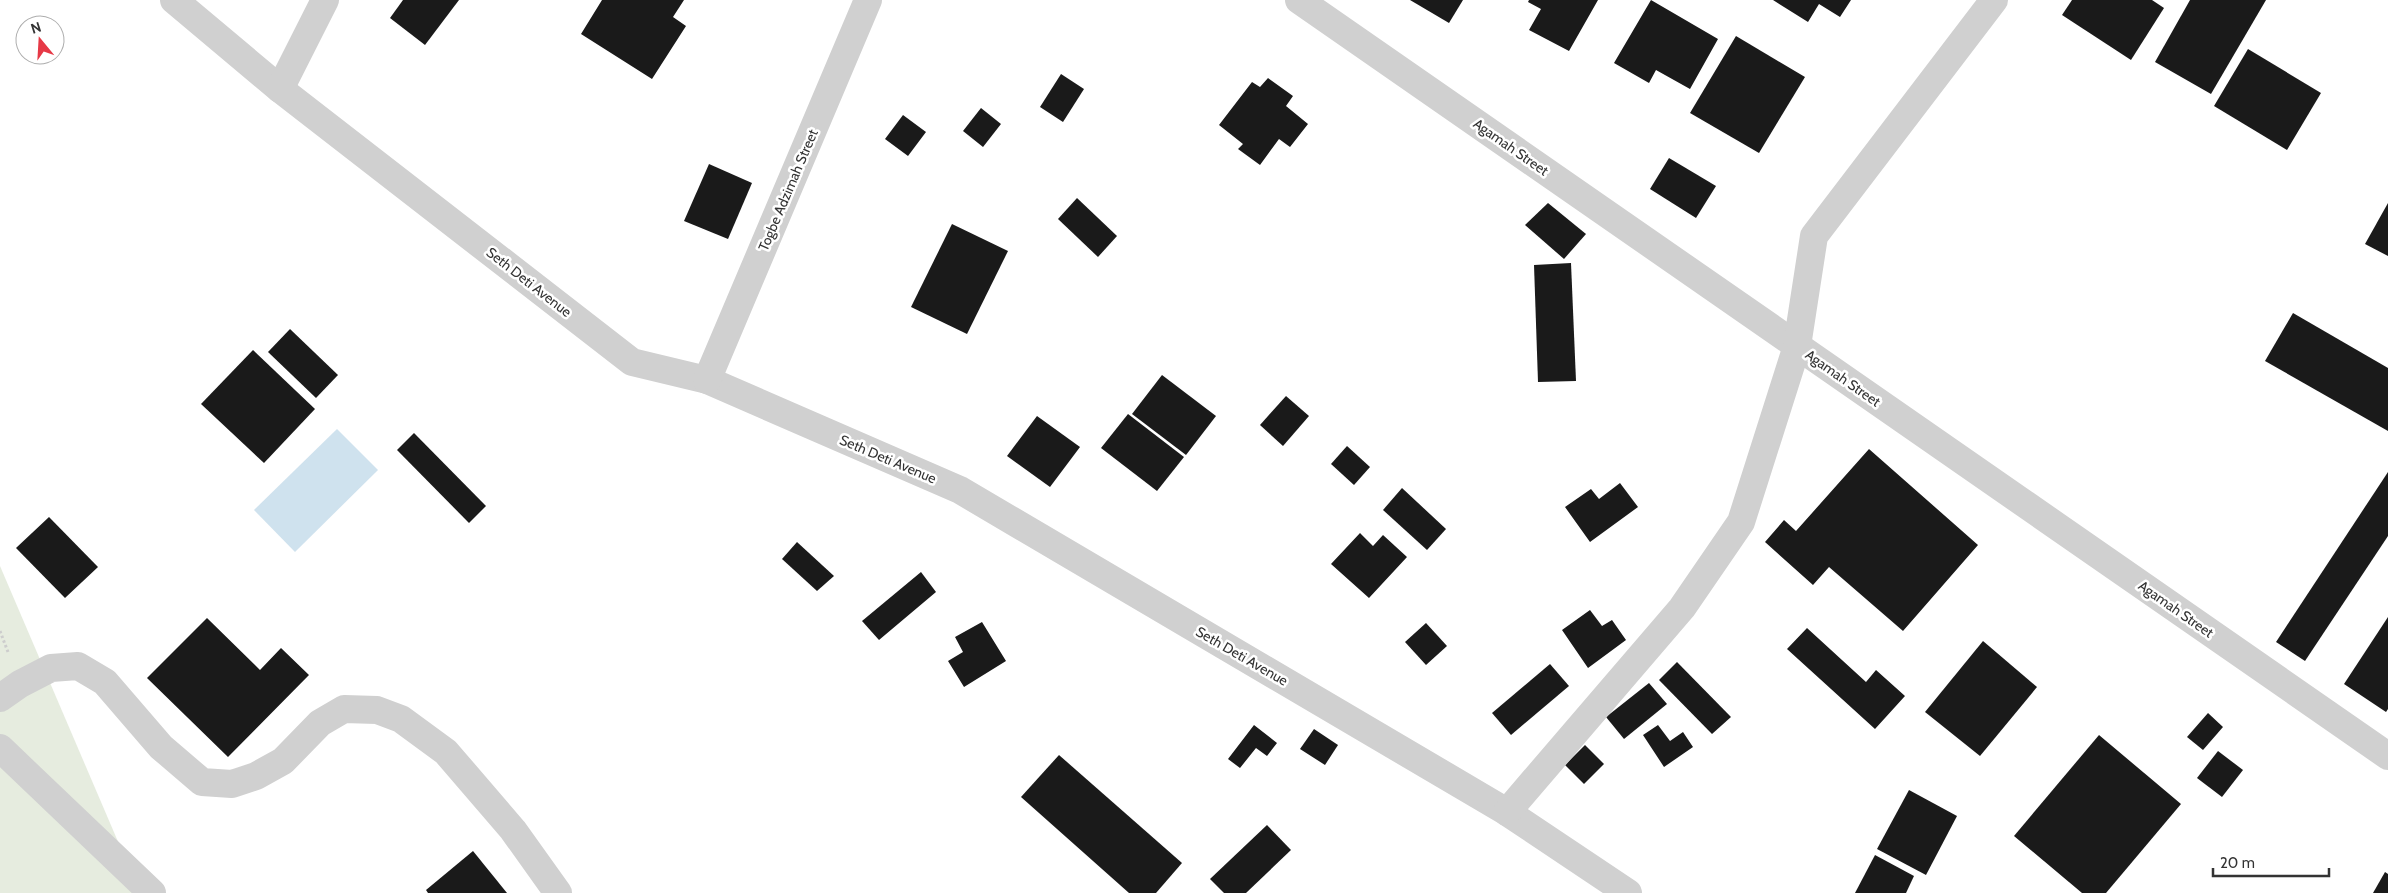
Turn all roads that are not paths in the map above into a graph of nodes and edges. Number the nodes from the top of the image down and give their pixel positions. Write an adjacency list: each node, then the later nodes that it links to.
1 (174, 0): 6 (street, Seth Deti Avenue)
2 (325, 0): 6 (street)
3 (868, 0): 8 (street, Togbe Adzimah Street)
4 (1299, 0): 7 (street, Agamah Street)
5 (1994, 0): 7 (street)
6 (280, 89): 8 (street, Seth Deti Avenue)
7 (1797, 346): 11 (street, Agamah Street); 12 (street)
8 (708, 380): 12 (street, Seth Deti Avenue)
9 (0, 698): 14 (street)
10 (0, 748): 13 (street)
11 (2388, 756)
12 (1507, 812): 15 (street, Seth Deti Avenue)
13 (152, 893)
14 (558, 893)
15 (1628, 893)

